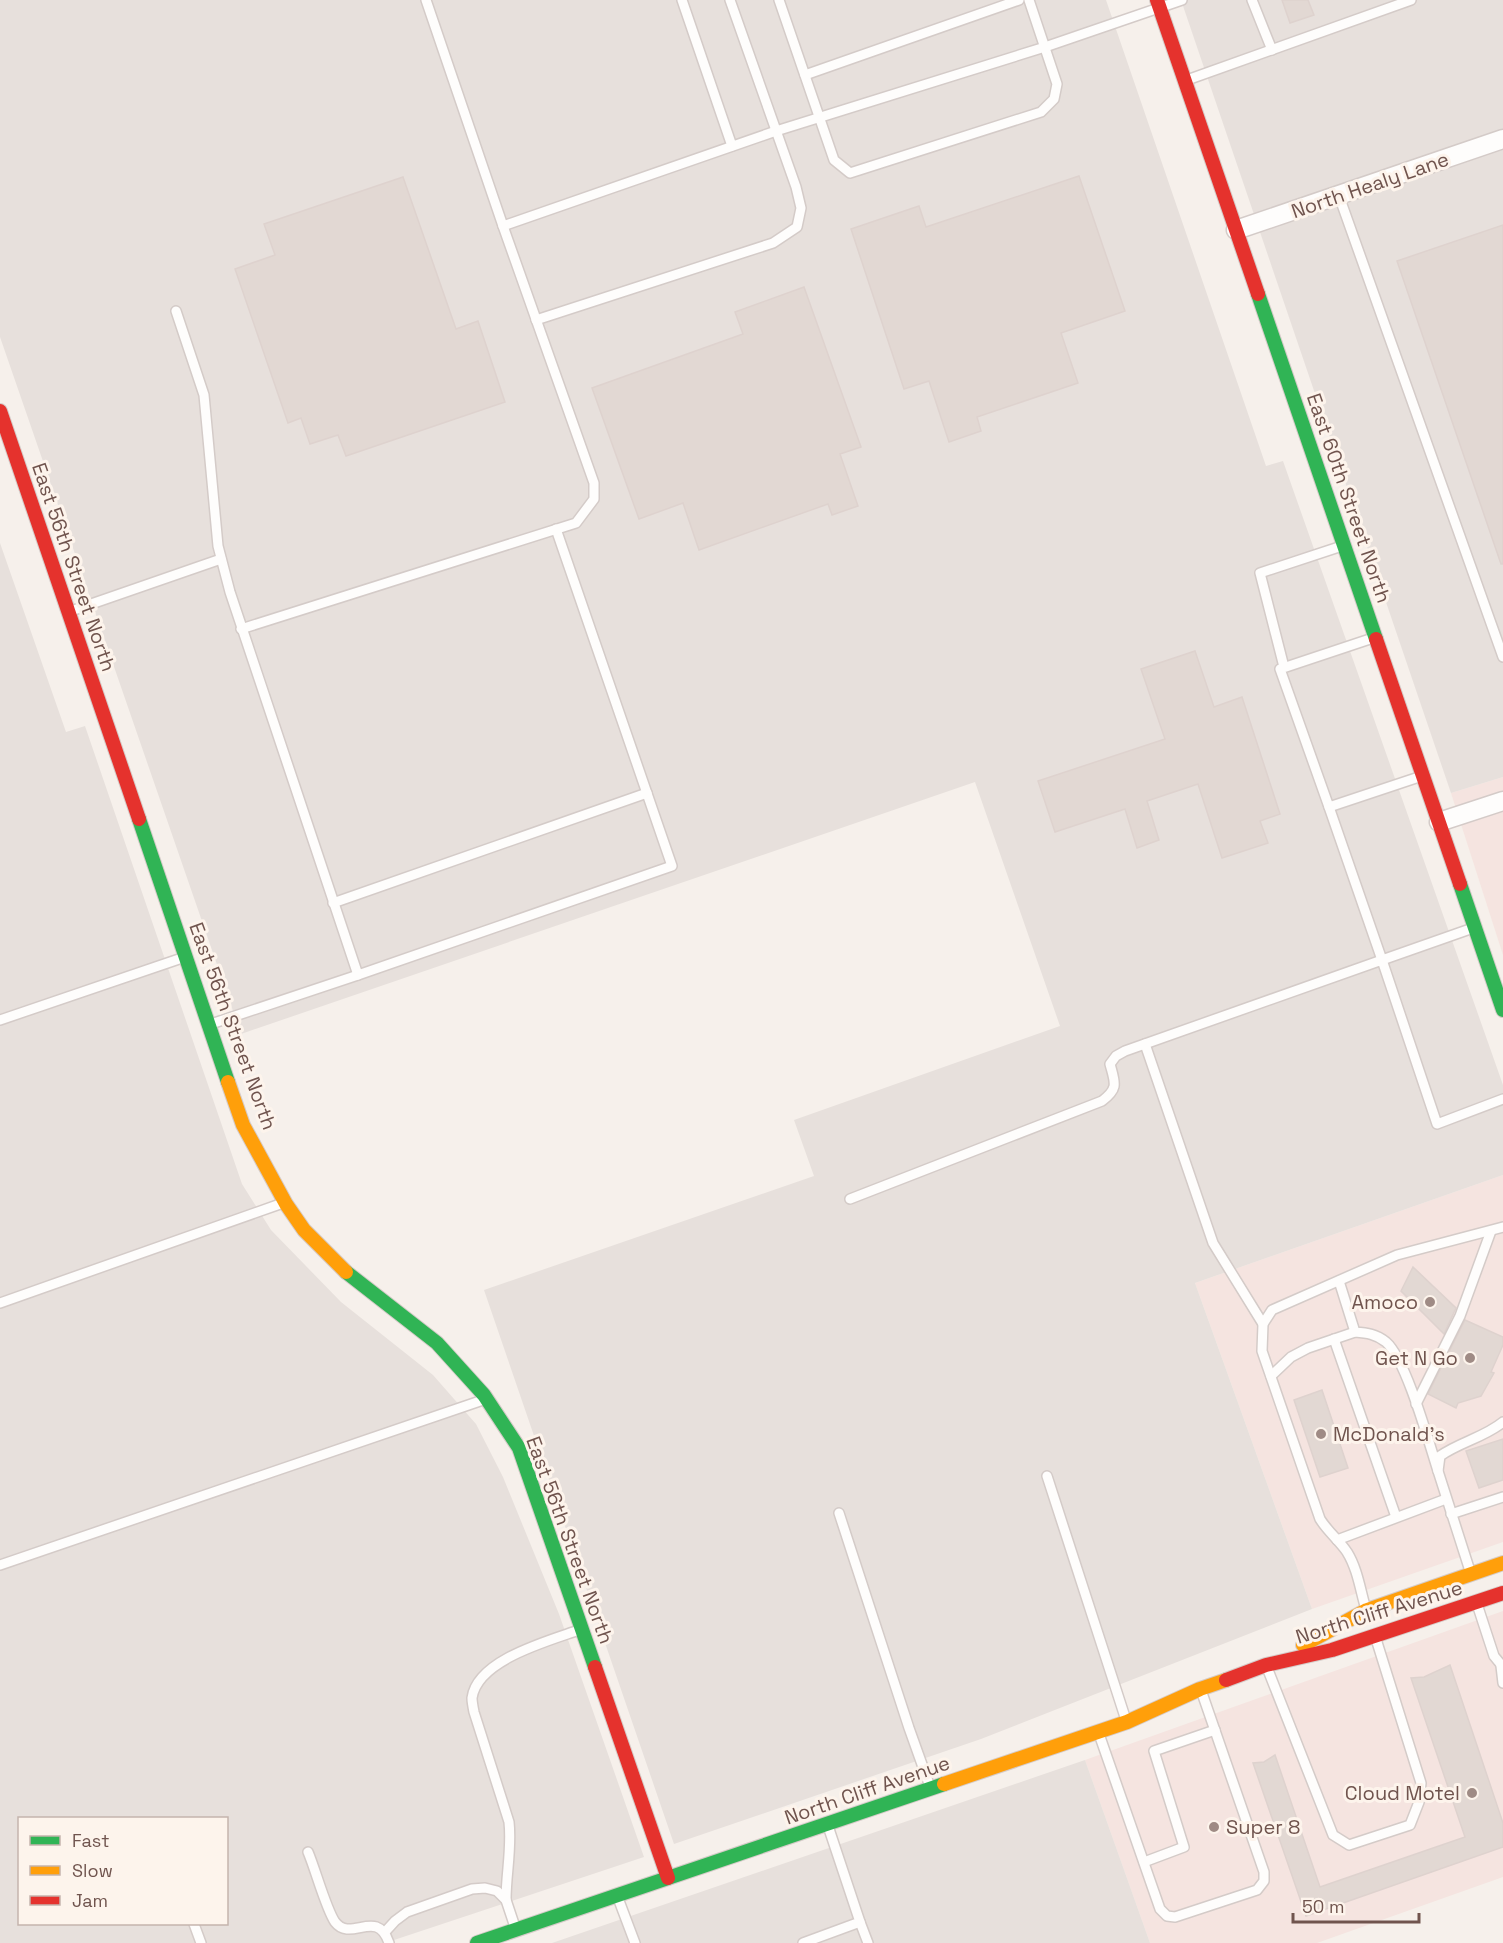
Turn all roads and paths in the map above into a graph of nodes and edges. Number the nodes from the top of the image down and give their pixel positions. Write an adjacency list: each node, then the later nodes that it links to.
1 (426, 0): 20 (lane)
2 (682, 0): 18 (lane)
3 (730, 0): 16 (lane)
4 (779, 0): 13 (lane)
5 (1018, 0): 13 (lane)
6 (1029, 0): 11 (lane)
7 (1182, 0): 10 (lane)
8 (1252, 0): 12 (lane)
9 (1411, 0): 12 (lane)
10 (1159, 4): 11 (lane); 14 (main road, East 60th Street North)
11 (1045, 47): 15 (lane); 15 (lane)
12 (1272, 50): 14 (lane)
13 (805, 75): 15 (lane)
14 (1185, 81): 21 (main road, East 60th Street North)
15 (818, 117): 16 (lane)
16 (776, 131): 18 (lane); 23 (lane)
17 (1503, 138): 19 (street, North Healy Lane)
18 (732, 146): 20 (lane)
19 (1339, 196): 21 (street, North Healy Lane); 31 (lane)
20 (502, 226): 23 (lane)
21 (1236, 230): 26 (main road, East 60th Street North)
22 (176, 311): 27 (lane)
23 (536, 320): 25 (lane)
24 (1, 418): 28 (main road, East 56th Street North)
25 (556, 529): 29 (lane); 34 (lane)
26 (1344, 546): 30 (main road, East 60th Street North); 32 (lane)
27 (221, 559): 28 (lane); 29 (lane)
28 (69, 612): 40 (main road, East 56th Street North)
29 (241, 628): 38 (lane)
30 (1376, 637): 32 (lane); 33 (main road, East 60th Street North)
31 (1503, 657)
32 (1284, 667): 36 (lane)
33 (1423, 775): 36 (lane); 37 (main road, East 60th Street North)
34 (647, 793): 38 (lane); 42 (lane)
35 (1503, 801): 37 (street)
36 (1329, 807): 41 (lane)
37 (1439, 822): 39 (main road, East 60th Street North)
38 (333, 903): 42 (lane)
39 (1475, 928): 41 (lane); 43 (main road, East 60th Street North)
40 (187, 956): 44 (lane); 45 (main road, East 56th Street North)
41 (1382, 960): 46 (lane); 47 (lane)
42 (358, 975): 45 (lane)
43 (1503, 1010)
44 (0, 1020)
45 (210, 1024): 49 (main road, East 56th Street North)
46 (1145, 1044): 48 (lane); 54 (lane)
47 (1503, 1099)
48 (850, 1199)
49 (286, 1202): 53 (lane); 58 (main road, East 56th Street North)
50 (1503, 1227): 51 (lane)
51 (1491, 1231): 52 (lane); 59 (lane)
52 (1339, 1281): 54 (lane); 55 (lane)
53 (0, 1303)
54 (1263, 1324): 57 (lane)
55 (1355, 1332): 56 (lane); 59 (lane)
56 (1334, 1339): 57 (lane); 67 (lane)
57 (1271, 1376): 68 (lane)
58 (487, 1399): 70 (lane); 75 (main road, East 56th Street North)
59 (1416, 1404): 61 (lane)
60 (1503, 1422): 61 (lane)
61 (1438, 1471): 64 (lane)
62 (1047, 1476): 80 (lane)
63 (1503, 1497): 66 (lane)
64 (1446, 1499): 66 (lane); 67 (lane)
65 (840, 1513): 83 (lane)
66 (1450, 1514): 71 (lane)
67 (1396, 1517): 68 (lane)
68 (1337, 1540): 74 (lane)
69 (1503, 1563): 71 (main road, North Cliff Avenue)
70 (0, 1565)
71 (1471, 1574): 74 (main road, North Cliff Avenue)
72 (1503, 1593): 73 (main road, North Cliff Avenue)
73 (1476, 1602): 74 (main road, North Cliff Avenue); 77 (lane)
74 (1371, 1623): 76 (main road, North Cliff Avenue); 76 (main road, North Cliff Avenue); 76 (lane)
75 (582, 1629): 87 (main road, East 56th Street North); 89 (lane)
76 (1266, 1665): 79 (main road, North Cliff Avenue)
77 (1502, 1667): 78 (lane)
78 (1503, 1683)
79 (1200, 1689): 80 (main road, North Cliff Avenue); 81 (lane)
80 (1127, 1722): 82 (main road, North Cliff Avenue)
81 (1215, 1730): 86 (lane); 86 (lane)
82 (1098, 1732): 83 (main road, North Cliff Avenue); 86 (lane)
83 (931, 1789): 84 (main road, North Cliff Avenue)
84 (828, 1824): 87 (main road, North Cliff Avenue); 90 (lane)
85 (308, 1851): 93 (lane)
86 (1144, 1862)
87 (668, 1878): 88 (main road, North Cliff Avenue)
88 (617, 1895): 92 (main road, North Cliff Avenue); 97 (lane)
89 (506, 1900): 92 (lane); 93 (lane)
90 (861, 1922): 98 (lane); 99 (lane)
91 (195, 1925): 94 (lane)
92 (516, 1930): 96 (main road, North Cliff Avenue)
93 (385, 1932): 95 (lane)
94 (201, 1943)
95 (389, 1943)
96 (477, 1943)
97 (635, 1943)
98 (803, 1943)
99 (868, 1943)

